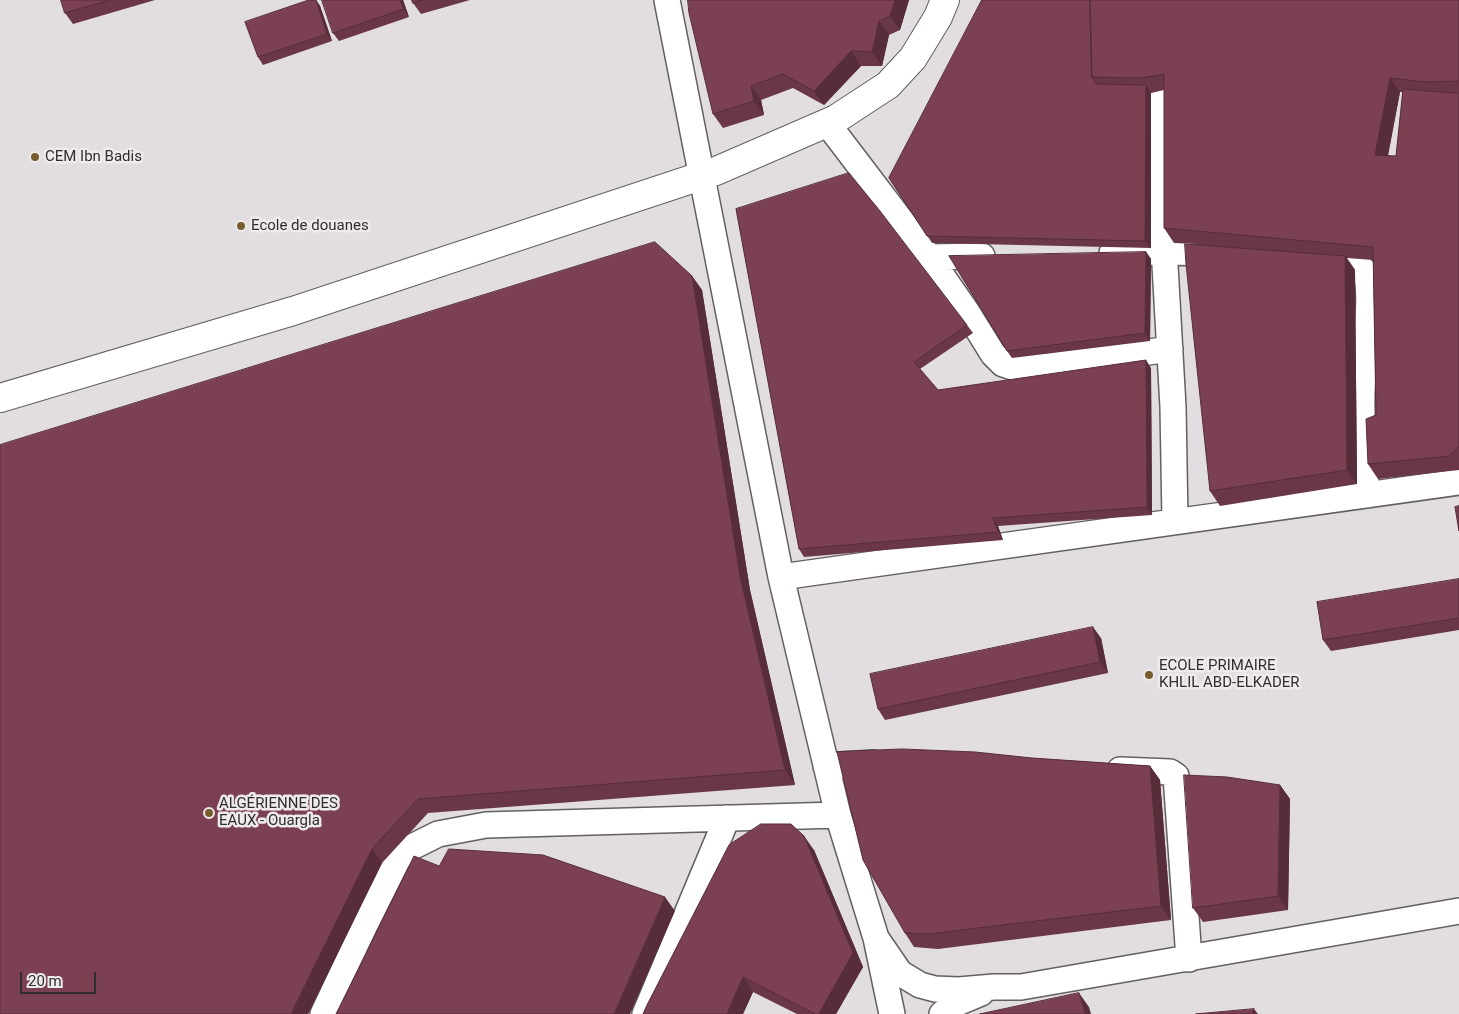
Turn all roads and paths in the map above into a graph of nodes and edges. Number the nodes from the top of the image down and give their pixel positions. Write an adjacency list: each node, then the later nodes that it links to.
1 (668, 0): 5 (street)
2 (946, 0): 4 (main road)
3 (1160, 101): 6 (street)
4 (827, 122): 5 (main road); 10 (street)
5 (701, 176): 13 (main road); 17 (street)
6 (1165, 252): 7 (street); 8 (street); 12 (street)
7 (1238, 253)
8 (1087, 254)
9 (1008, 255): 10 (street)
10 (929, 257): 12 (street)
11 (1291, 258): 15 (street)
12 (1170, 349): 16 (street)
13 (0, 398)
14 (1459, 482): 15 (street)
15 (1367, 495): 16 (street)
16 (1175, 522): 17 (street)
17 (781, 577): 19 (street)
18 (897, 762): 19 (street)
19 (826, 766): 21 (street)
20 (1100, 769): 25 (street)
21 (838, 815): 22 (street); 24 (street)
22 (727, 818): 27 (street); 28 (street)
23 (1459, 911): 25 (street)
24 (876, 938): 26 (street); 29 (street)
25 (1189, 959): 26 (street)
26 (994, 987): 30 (street)
27 (323, 1014)
28 (645, 1014)
29 (892, 1014)
30 (942, 1014)

